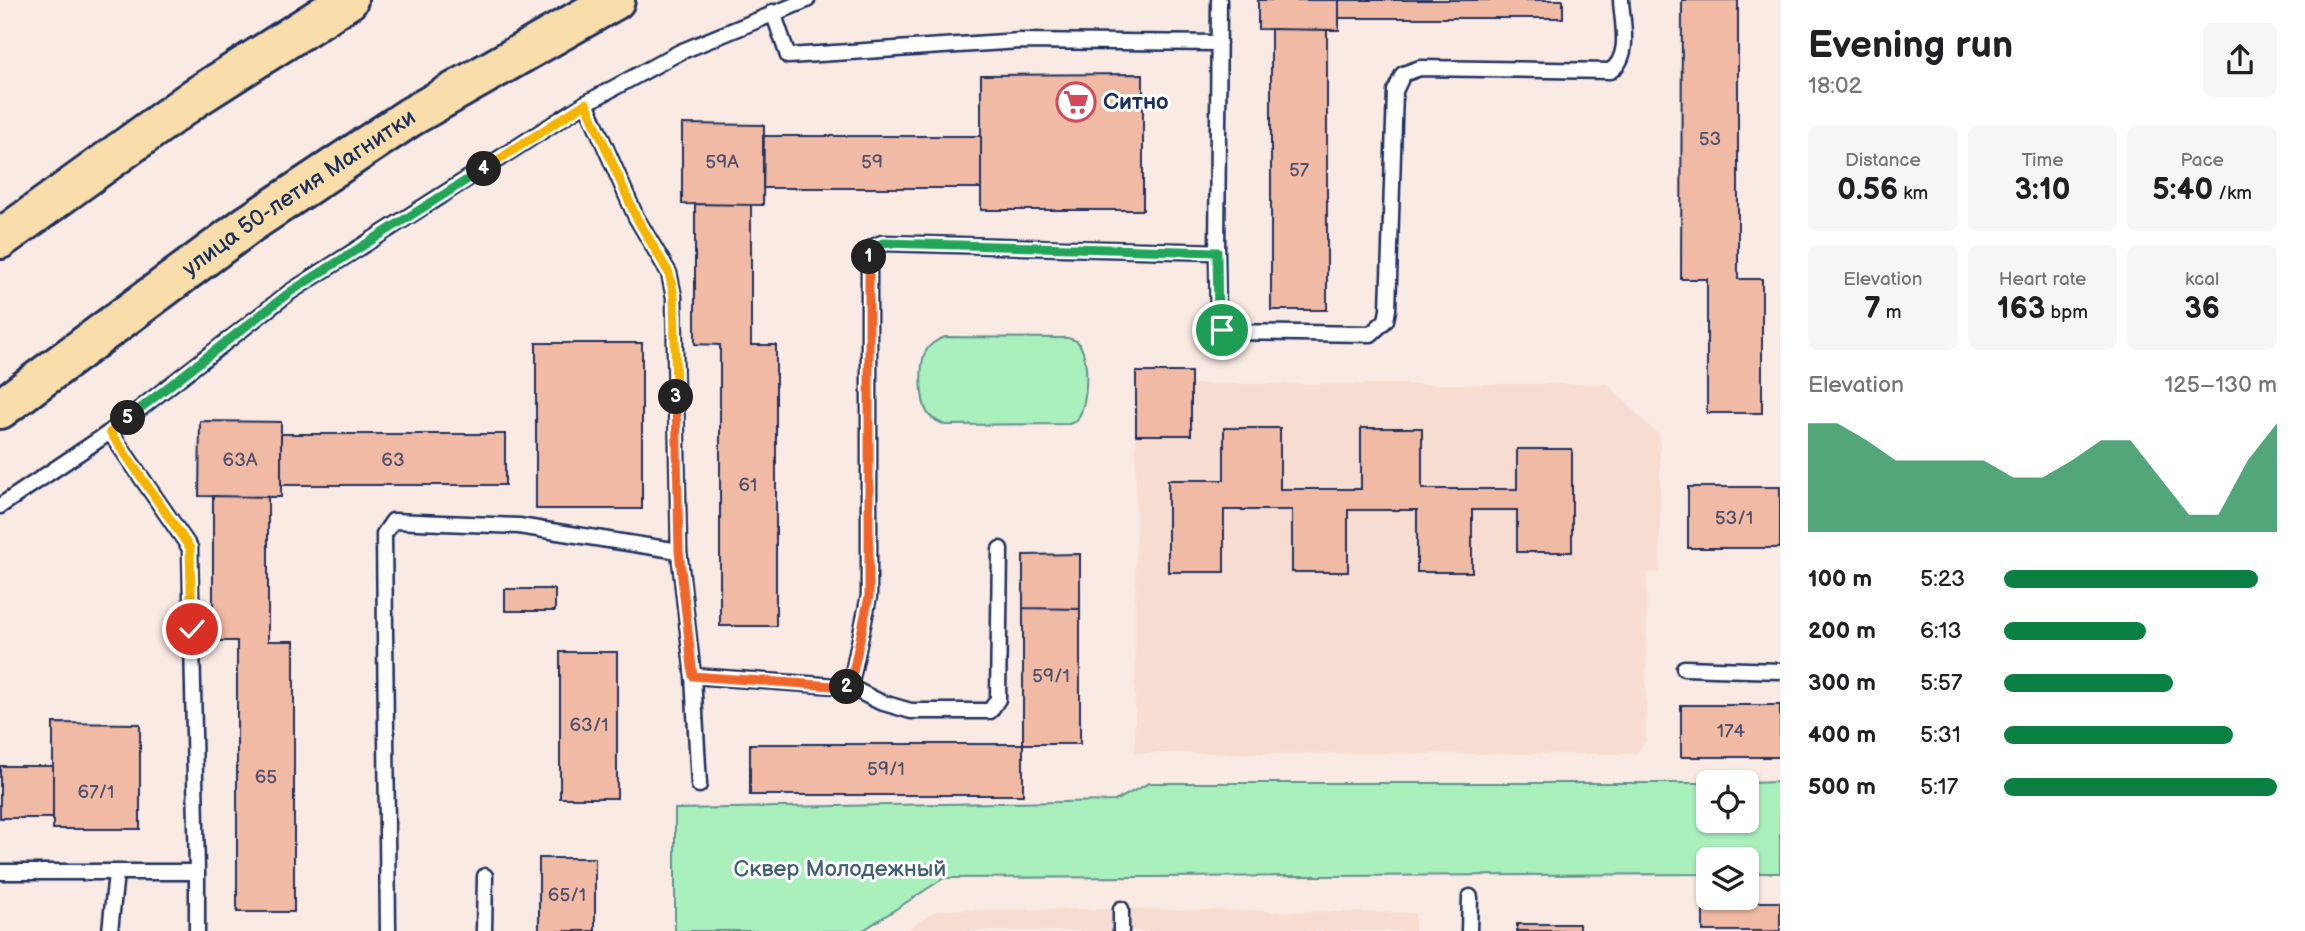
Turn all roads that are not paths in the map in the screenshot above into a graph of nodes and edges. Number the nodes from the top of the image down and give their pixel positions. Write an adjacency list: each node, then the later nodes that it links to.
1 (348, 0): 9 (main road)
2 (615, 0): 11 (main road, улица 50-летия Магнитки)
3 (807, 0): 6 (lane)
4 (1220, 0): 7 (lane)
5 (1621, 0): 10 (lane)
6 (773, 12): 7 (lane); 8 (lane)
7 (1219, 43): 10 (lane)
8 (586, 103): 12 (lane); 15 (lane)
9 (0, 239)
10 (1217, 252): 19 (lane)
11 (0, 409)
12 (110, 432): 13 (lane); 22 (lane)
13 (0, 506)
14 (1000, 549): 19 (lane)
15 (679, 551): 18 (lane); 29 (lane)
16 (1684, 668): 17 (lane)
17 (1780, 671)
18 (693, 676): 19 (lane); 20 (lane)
19 (850, 687)
20 (699, 785)
21 (0, 872): 23 (lane)
22 (197, 872): 23 (lane); 28 (lane)
23 (116, 873): 27 (lane)
24 (485, 876): 30 (lane)
25 (1470, 897): 32 (lane)
26 (1121, 909): 31 (lane)
27 (110, 931)
28 (197, 931)
29 (388, 931)
30 (484, 931)
31 (1121, 931)
32 (1469, 931)

